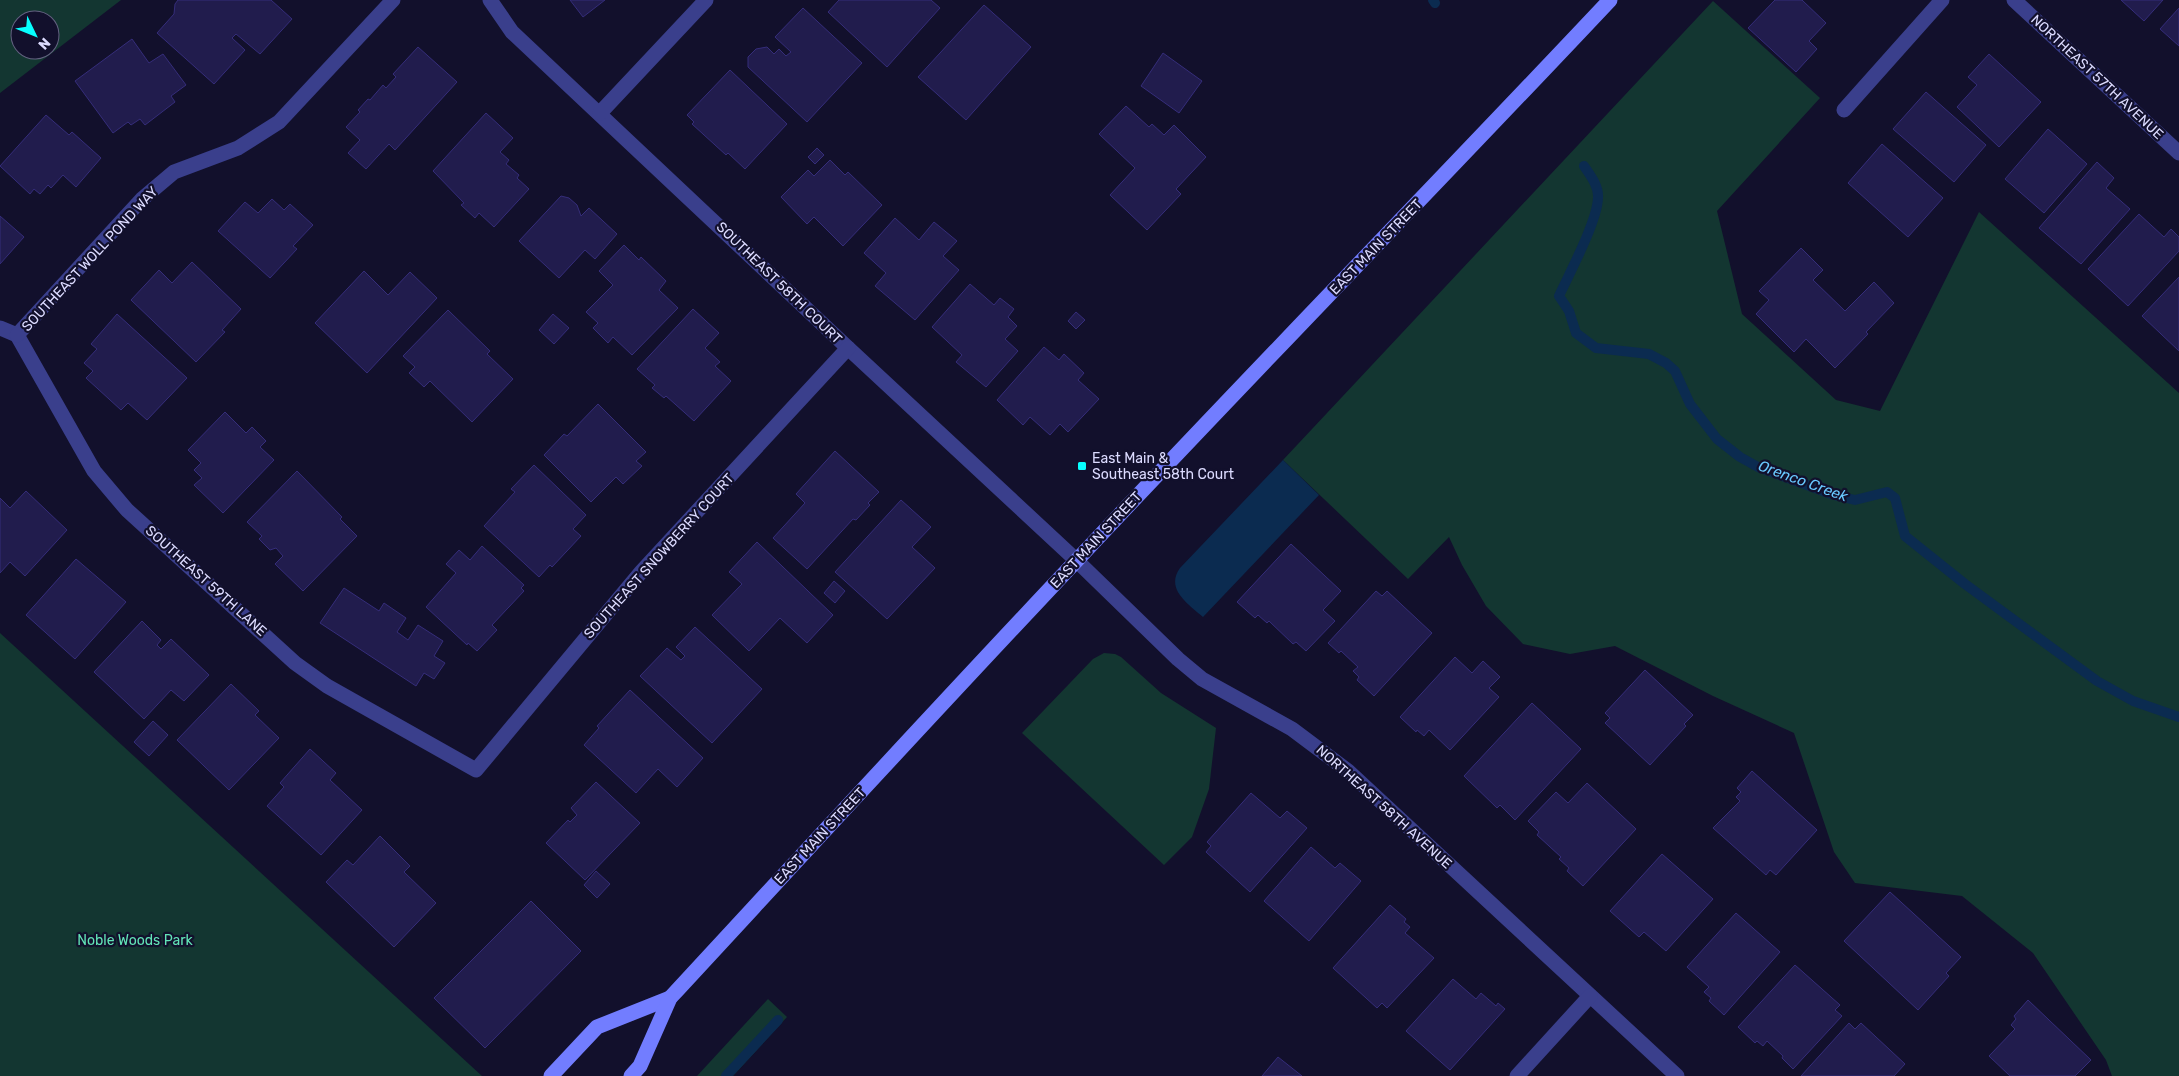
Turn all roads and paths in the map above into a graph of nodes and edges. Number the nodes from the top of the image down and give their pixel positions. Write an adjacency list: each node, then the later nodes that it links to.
1 (393, 0): 11 (street, SOUTHEAST WOLL POND WAY)
2 (490, 0): 8 (street, SOUTHEAST 58TH COURT)
3 (706, 0): 8 (street)
4 (1610, 0): 13 (main road, EAST MAIN STREET)
5 (1942, 0): 7 (street)
6 (2014, 0): 9 (street, NORTHEAST 57TH AVENUE)
7 (1844, 110)
8 (600, 113): 12 (street, SOUTHEAST 58TH COURT)
9 (2179, 154)
10 (0, 328): 11 (street)
11 (17, 335): 14 (street, SOUTHEAST 59TH LANE)
12 (848, 348): 13 (street, SOUTHEAST 58TH COURT); 14 (street, SOUTHEAST SNOWBERRY COURT)
13 (1076, 560): 15 (street, NORTHEAST 58TH AVENUE); 16 (main road, EAST MAIN STREET)
14 (476, 770)
15 (1590, 996): 19 (street); 20 (street, NORTHEAST 58TH AVENUE)
16 (670, 998): 17 (main road, EAST MAIN STREET); 18 (main road, EAST MAIN STREET)
17 (551, 1076)
18 (631, 1076)
19 (1517, 1076)
20 (1677, 1076)

